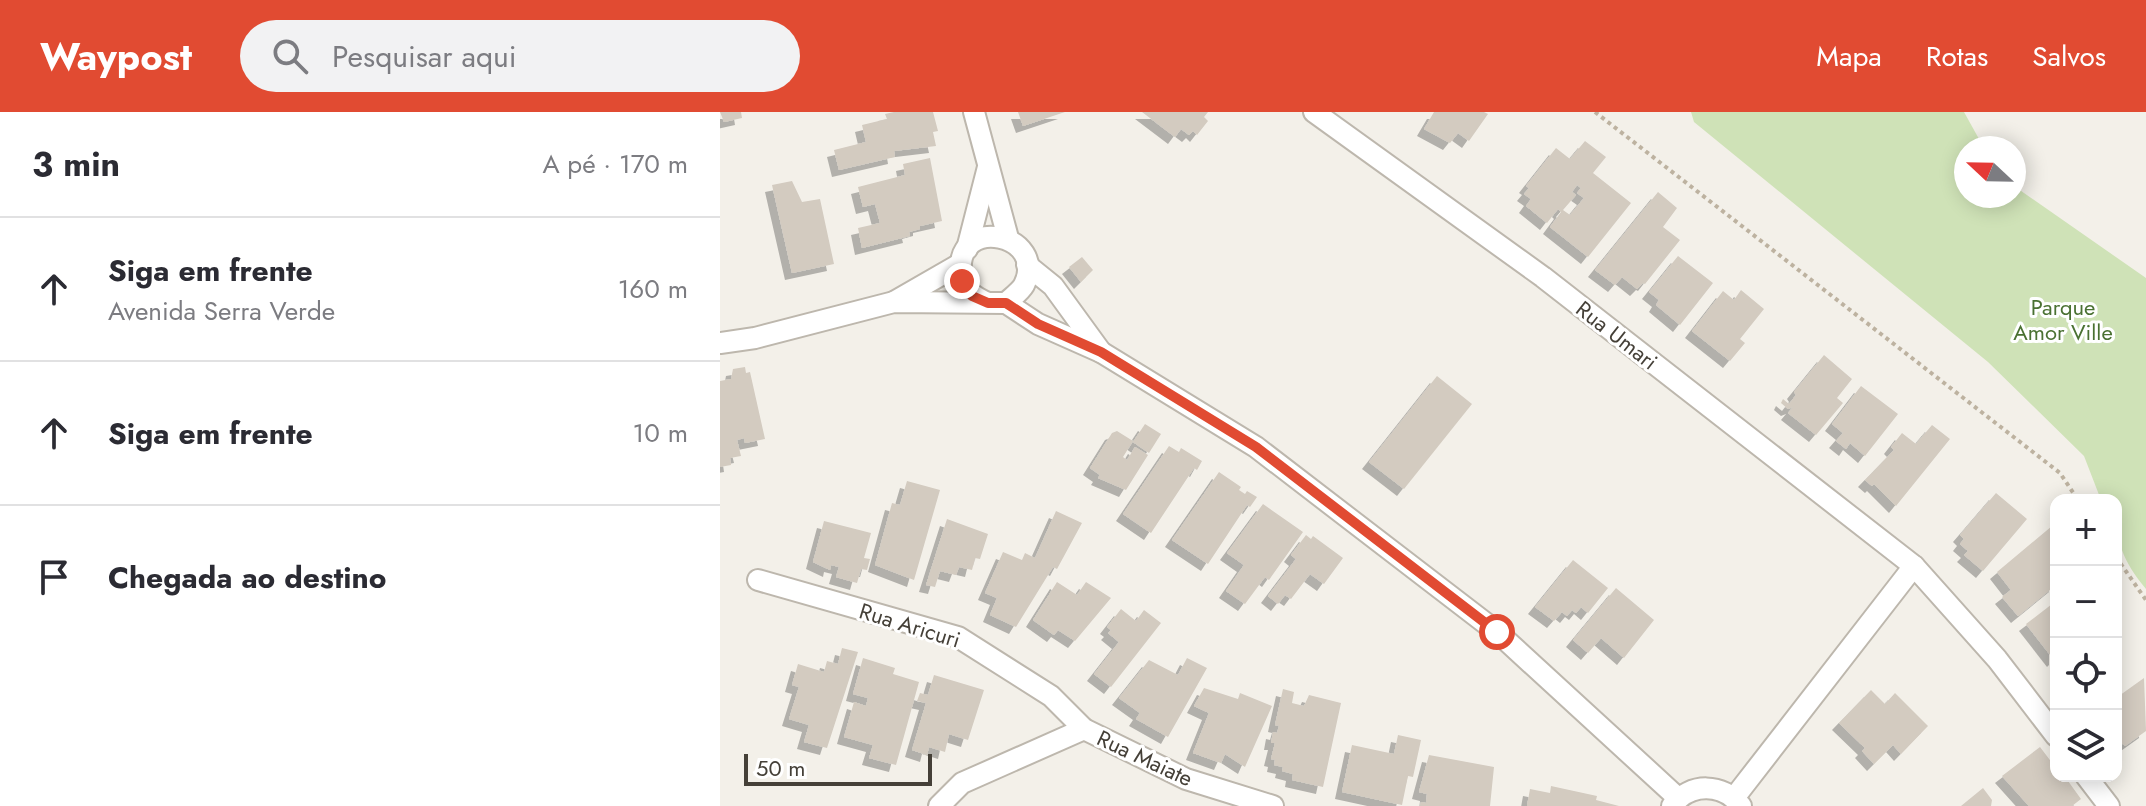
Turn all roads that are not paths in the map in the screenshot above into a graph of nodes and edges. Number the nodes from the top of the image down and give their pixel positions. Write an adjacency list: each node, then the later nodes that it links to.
1 (974, 112): 3 (street)
2 (1314, 112): 11 (street, Rua Umari)
3 (988, 167): 4 (street); 5 (street)
4 (1008, 238): 5 (street); 6 (street)
5 (963, 256): 7 (street); 8 (street)
6 (1027, 265): 8 (street); 10 (street)
7 (894, 302): 8 (street); 9 (street)
8 (997, 303): 10 (street)
9 (720, 343)
10 (1101, 352): 16 (street)
11 (1914, 566): 13 (street, Rua Umari); 17 (street)
12 (758, 580): 14 (street, Rua Aricuri)
13 (2050, 728)
14 (1084, 729): 18 (street, Rua Maiate); 19 (street, Rua Maiate)
15 (2091, 782): 20 (street)
16 (1675, 802): 17 (street)
17 (1737, 802)
18 (939, 806)
19 (1273, 806)
20 (2109, 806)

